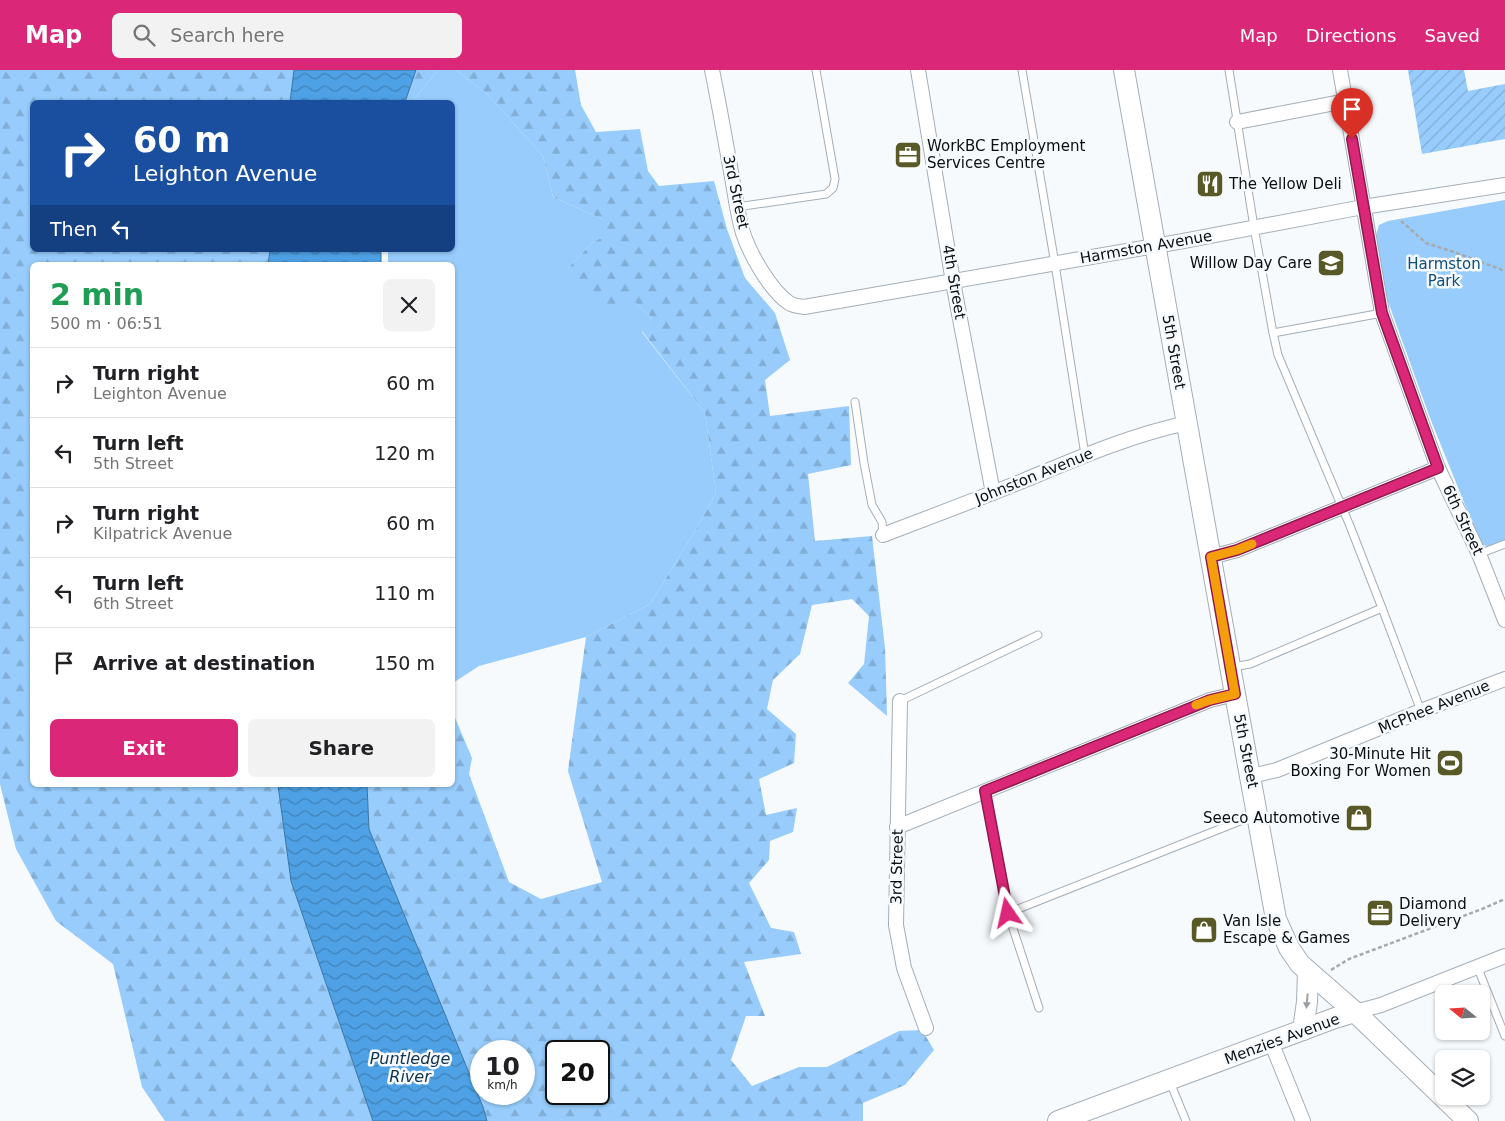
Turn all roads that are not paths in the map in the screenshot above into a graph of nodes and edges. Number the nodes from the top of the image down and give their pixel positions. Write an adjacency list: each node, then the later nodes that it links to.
1 (712, 70): 11 (street, 3rd Street)
2 (816, 70): 11 (lane)
3 (918, 70): 16 (street, 4th Street)
4 (1022, 70): 15 (lane)
5 (1124, 70): 14 (street, 5th Street)
6 (1229, 70): 9 (lane)
7 (1340, 70): 8 (street, 6th Street)
8 (1346, 101): 9 (street); 12 (street, 6th Street)
9 (1238, 122): 13 (lane)
10 (1505, 185): 12 (street, Harmston Avenue)
11 (737, 207): 17 (street, 3rd Street)
12 (1363, 207): 13 (street, Harmston Avenue); 18 (street, 6th Street)
13 (1254, 227): 14 (street, Harmston Avenue); 19 (lane)
14 (1155, 246): 15 (street, Harmston Avenue); 21 (street, 5th Street)
15 (1055, 264): 16 (street, Harmston Avenue); 22 (lane)
16 (953, 282): 17 (street, Harmston Avenue); 24 (street, 4th Street)
17 (788, 302)
18 (1382, 313): 19 (lane); 23 (street, 6th Street)
19 (1273, 333): 25 (lane)
20 (855, 402): 26 (lane)
21 (1187, 423): 22 (street, Johnston Avenue); 29 (street, 5th Street)
22 (1085, 455): 24 (street, Johnston Avenue)
23 (1438, 468): 25 (street); 28 (street, 6th Street)
24 (993, 493): 26 (street, Johnston Avenue)
25 (1342, 507): 29 (street); 30 (lane)
26 (883, 535)
27 (1505, 544): 28 (lane)
28 (1479, 554): 31 (street, 6th Street)
29 (1211, 557): 33 (street, 5th Street)
30 (1382, 608): 33 (lane); 37 (lane)
31 (1505, 620)
32 (1038, 635): 36 (lane)
33 (1230, 667): 35 (street, 5th Street)
34 (1505, 679): 37 (street, McPhee Avenue)
35 (1235, 694): 38 (street, 5th Street); 39 (street)
36 (900, 701): 41 (street, 3rd Street)
37 (1421, 711): 38 (street, McPhee Avenue)
38 (1251, 776): 40 (street, 5th Street)
39 (985, 791): 41 (street); 42 (lane)
40 (1258, 817): 42 (lane); 45 (street, 5th Street)
41 (897, 827): 48 (street, 3rd Street)
42 (1008, 913): 46 (lane)
43 (1505, 956): 44 (street, Menzies Avenue)
44 (1477, 966): 47 (street, Menzies Avenue); 50 (lane)
45 (1313, 975): 47 (street, 5th Street); 49 (street, one-way to 49)
46 (1039, 1008)
47 (1355, 1012): 49 (street, Menzies Avenue); 56 (street, 5th Street)
48 (926, 1028)
49 (1303, 1030): 51 (street, Menzies Avenue)
50 (1505, 1036)
51 (1271, 1042): 52 (street, Menzies Avenue); 55 (street)
52 (1169, 1080): 53 (street, Menzies Avenue); 54 (lane)
53 (1063, 1120)
54 (1186, 1121)
55 (1303, 1121)
56 (1468, 1121)

